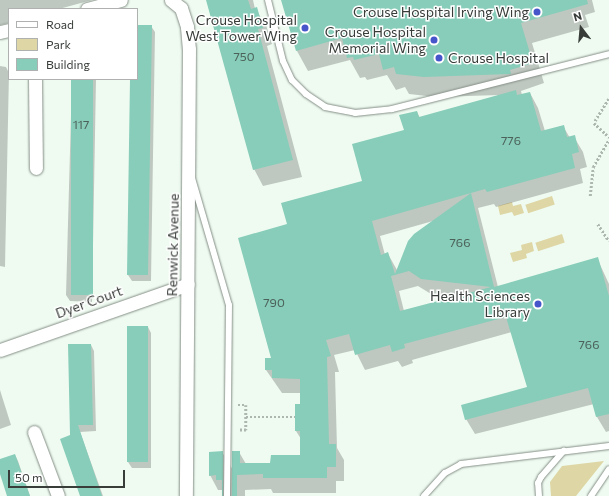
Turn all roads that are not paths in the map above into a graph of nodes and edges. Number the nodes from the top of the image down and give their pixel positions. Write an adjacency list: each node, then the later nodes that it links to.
1 (119, 0): 4 (street)
2 (171, 0): 8 (street, Renwick Avenue)
3 (268, 0): 5 (lane)
4 (90, 8)
5 (609, 54)
6 (36, 80): 7 (street)
7 (36, 168)
8 (190, 170): 9 (street, Renwick Avenue); 17 (lane)
9 (188, 284): 10 (street, Dyer Court); 16 (street, Renwick Avenue)
10 (0, 350)
11 (34, 432): 15 (street)
12 (609, 446): 13 (lane)
13 (564, 451): 18 (lane); 19 (lane)
14 (609, 469): 20 (lane)
15 (58, 496)
16 (186, 496)
17 (227, 496)
18 (424, 496)
19 (539, 496)
20 (591, 496)

